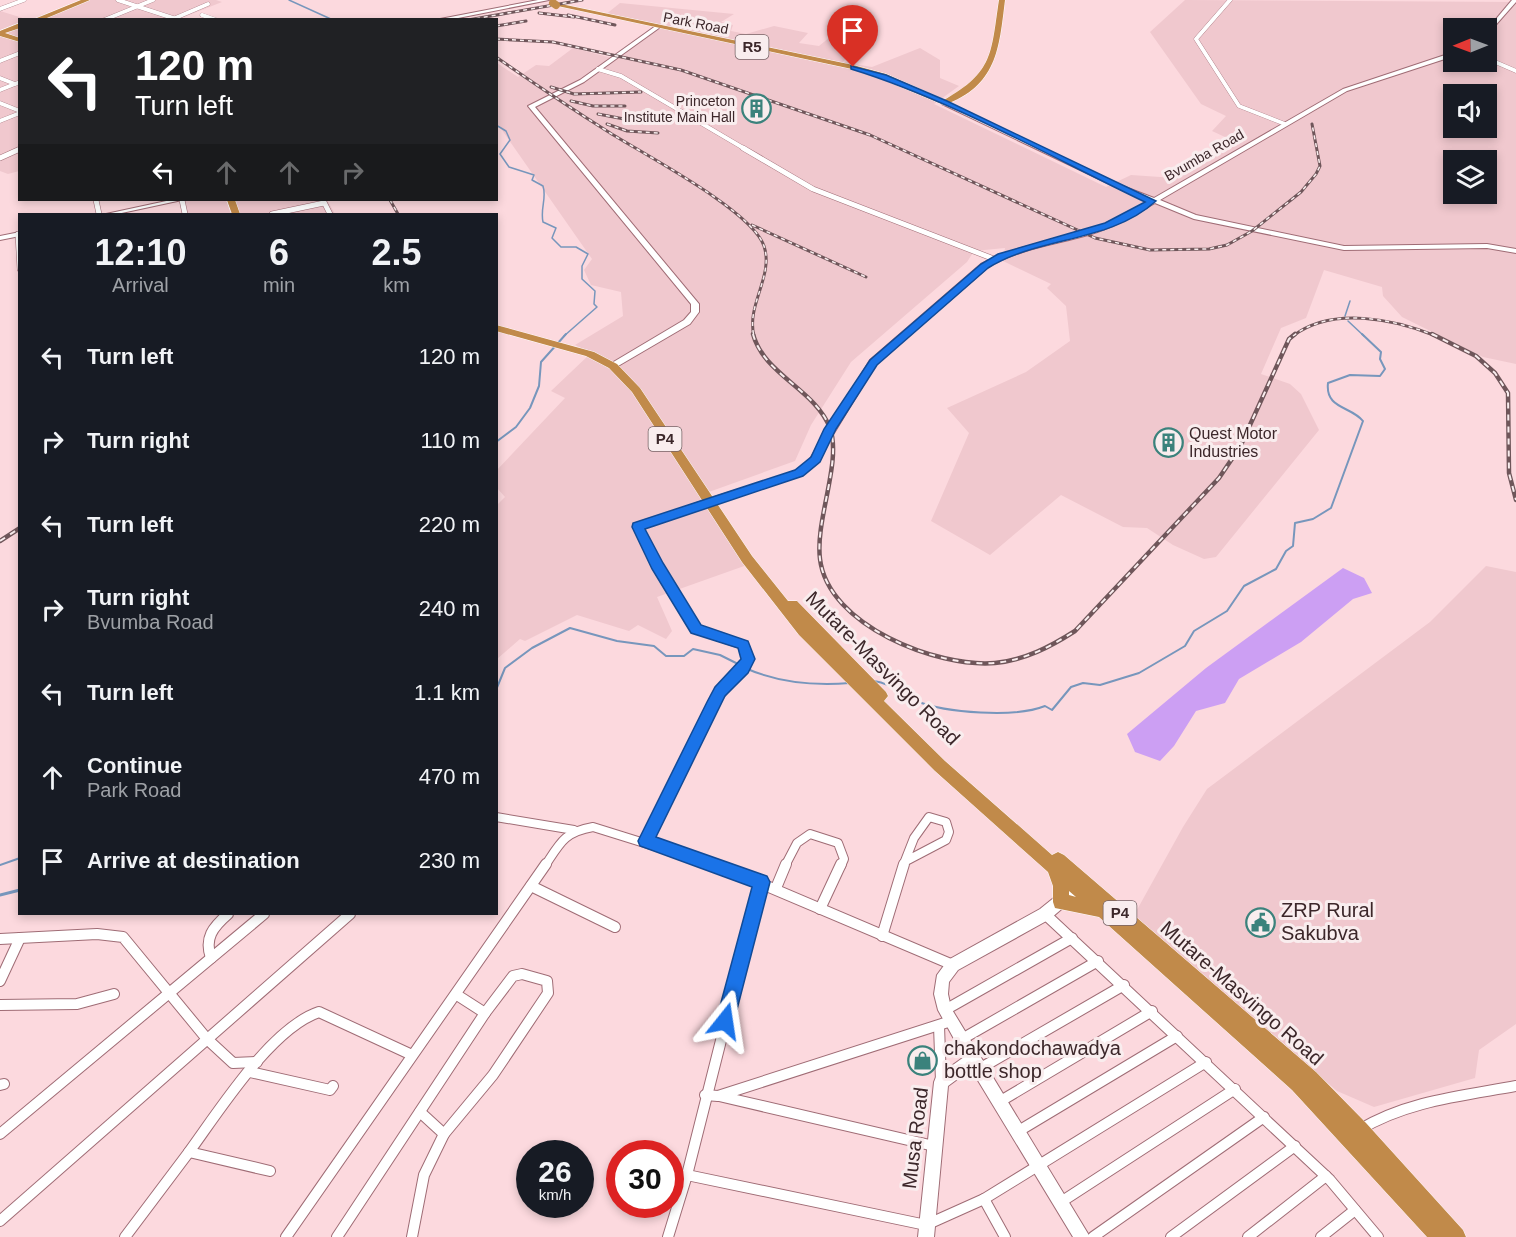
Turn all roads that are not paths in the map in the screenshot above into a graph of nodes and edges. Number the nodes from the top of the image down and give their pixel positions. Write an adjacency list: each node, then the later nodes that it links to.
1 (13, 0): 9 (street)
2 (87, 0): 14 (highway)
3 (118, 0): 11 (street)
4 (153, 0): 11 (street)
5 (200, 0): 17 (street)
6 (1002, 0): 34 (highway)
7 (1230, 0): 39 (street)
8 (1515, 0): 20 (street)
9 (22, 1): 12 (street)
10 (550, 2): 19 (street); 22 (highway, Park Road / R5)
11 (139, 6): 15 (street); 16 (street)
12 (0, 9)
13 (202, 15): 18 (street)
14 (40, 18)
15 (109, 18)
16 (174, 18)
17 (177, 18)
18 (210, 18)
19 (450, 18)
20 (1497, 22)
21 (18, 27): 23 (highway)
22 (657, 27): 29 (street); 34 (highway, Park Road / R5)
23 (0, 34): 24 (highway)
24 (18, 40)
25 (18, 54): 27 (street)
26 (1443, 57): 39 (street, Bvumba Road)
27 (0, 61)
28 (1497, 63): 30 (street)
29 (598, 69): 50 (street); 52 (street)
30 (1516, 71)
31 (0, 78): 32 (street)
32 (18, 84): 33 (street)
33 (0, 90)
34 (944, 103): 44 (street)
35 (0, 104): 36 (street)
36 (18, 111)
37 (18, 113): 38 (street)
38 (0, 121)
39 (1285, 124): 44 (street, Bvumba Road)
40 (18, 150): 41 (street)
41 (0, 158)
42 (175, 201): 45 (street)
43 (324, 201): 46 (street)
44 (1152, 201): 49 (street); 50 (street, Bvumba Road)
45 (114, 213)
46 (276, 213)
47 (18, 234): 48 (street)
48 (1, 238)
49 (1516, 250)
50 (994, 259): 53 (street, Bvumba Road)
51 (498, 330): 52 (highway, P4)
52 (613, 366): 53 (highway, P4)
53 (708, 502): 54 (highway, Mutare-Masvingo Road / P4); 57 (street, Bvumba Road)
54 (777, 596): 59 (highway, Mutare-Masvingo Road / P4); 61 (highway, Mutare-Masvingo Road / P4)
55 (498, 817): 56 (street)
56 (574, 830): 57 (street); 62 (street)
57 (646, 841): 60 (street)
58 (906, 861): 58 (street); 72 (street)
59 (1055, 870): 61 (highway, Mutare-Masvingo Road / P4); 64 (highway)
60 (761, 882): 63 (street); 100 (street)
61 (1080, 885): 64 (street); 66 (highway, Mutare-Masvingo Road / P4); 106 (highway, Mutare-Masvingo Road / P4)
62 (531, 886): 71 (street); 83 (street)
63 (776, 888): 65 (street); 65 (street)
64 (1061, 902): 66 (highway); 67 (street)
65 (820, 909): 72 (street)
66 (1102, 910): 106 (highway, Mutare-Masvingo Road / P4)
67 (1045, 914): 74 (street); 78 (street)
68 (227, 915): 76 (street)
69 (263, 915): 76 (street)
70 (349, 915): 89 (street)
71 (615, 927)
72 (882, 936): 78 (street)
73 (20, 938): 75 (street); 79 (street); 81 (street)
74 (1072, 938): 77 (street); 87 (street)
75 (0, 939)
76 (211, 958): 81 (street)
77 (1098, 961): 80 (street); 90 (street)
78 (953, 965): 87 (street)
79 (0, 981)
80 (1124, 985): 85 (street); 94 (street)
81 (171, 993): 89 (street); 107 (street)
82 (114, 994): 84 (street)
83 (457, 995): 86 (street); 91 (street)
84 (0, 1005)
85 (1152, 1011): 88 (street); 102 (street)
86 (484, 1013): 103 (street); 108 (street)
87 (945, 1019): 90 (street); 96 (street); 101 (street)
88 (1177, 1036): 93 (street); 105 (street)
89 (207, 1039): 92 (street); 119 (street)
90 (962, 1039): 94 (street)
91 (411, 1055): 92 (street); 122 (street)
92 (257, 1062): 95 (street)
93 (1206, 1062): 99 (street); 112 (street)
94 (976, 1064): 96 (street, Musa Road); 102 (street)
95 (250, 1072): 97 (street); 111 (street)
96 (941, 1082): 109 (street, Musa Road)
97 (333, 1086)
98 (1516, 1086): 106 (street)
99 (1235, 1089): 104 (street); 117 (street)
100 (705, 1095): 101 (street); 114 (street)
101 (718, 1096): 109 (street)
102 (999, 1102): 105 (street)
103 (420, 1112): 108 (street); 123 (street)
104 (1264, 1116): 110 (street); 128 (street)
105 (1017, 1132): 112 (street)
106 (1355, 1133): 133 (highway, Mutare-Masvingo Road / P4); 134 (highway, Mutare-Masvingo Road / P4)
107 (0, 1134)
108 (444, 1134): 124 (street)
109 (934, 1146): 120 (street, Musa Road)
110 (1295, 1146): 115 (street); 129 (street)
111 (189, 1152): 113 (street); 121 (street)
112 (1038, 1167): 116 (street); 117 (street)
113 (270, 1171)
114 (687, 1175): 120 (street); 125 (street)
115 (1326, 1176): 118 (street); 130 (street)
116 (984, 1199): 120 (street); 126 (street)
117 (1062, 1202): 127 (street)
118 (1355, 1210): 131 (street); 132 (street)
119 (0, 1221)
120 (926, 1231)
121 (125, 1237)
122 (286, 1237)
123 (337, 1237)
124 (412, 1237)
125 (668, 1237)
126 (1005, 1237)
127 (1082, 1237)
128 (1093, 1237)
129 (1171, 1237)
130 (1248, 1237)
131 (1321, 1237)
132 (1378, 1237)
133 (1441, 1237)
134 (1456, 1237)

